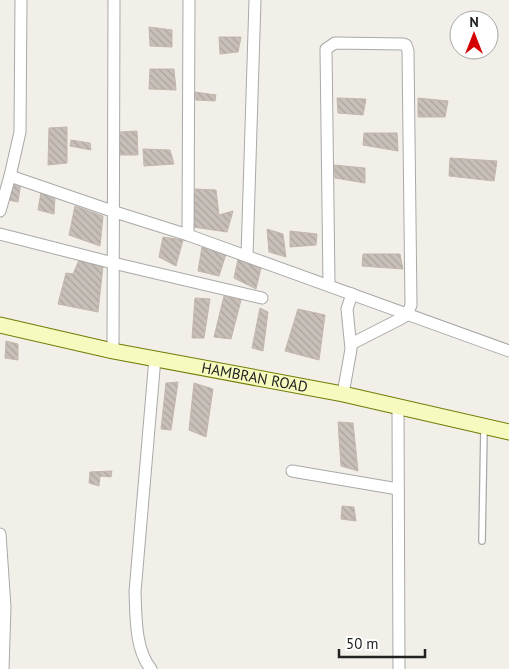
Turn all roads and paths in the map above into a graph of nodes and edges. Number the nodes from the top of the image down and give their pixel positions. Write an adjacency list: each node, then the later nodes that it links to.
1 (21, 0): 5 (street)
2 (114, 0): 7 (street)
3 (189, 0): 9 (street)
4 (255, 0): 10 (street)
5 (10, 176): 6 (street); 7 (street)
6 (0, 211)
7 (114, 212): 9 (street); 11 (street)
8 (0, 234): 11 (street)
9 (188, 234): 10 (street)
10 (247, 256): 12 (street)
11 (113, 264): 14 (street); 18 (street)
12 (329, 284): 13 (street); 15 (street)
13 (352, 294): 15 (street); 17 (street)
14 (262, 298)
15 (407, 315): 17 (street); 19 (street)
16 (0, 325): 18 (main road, HAMBRAN ROAD)
17 (351, 344): 21 (street)
18 (113, 351): 20 (main road, HAMBRAN ROAD)
19 (509, 351)
20 (155, 358): 21 (main road, HAMBRAN ROAD); 30 (street)
21 (343, 394): 22 (main road, HAMBRAN ROAD)
22 (398, 407): 23 (main road, HAMBRAN ROAD); 26 (street)
23 (484, 426): 24 (main road, HAMBRAN ROAD); 28 (lane)
24 (509, 432)
25 (292, 471): 26 (street)
26 (398, 489): 31 (street)
27 (0, 534): 29 (street)
28 (482, 541)
29 (3, 669)
30 (152, 669)
31 (399, 669)

